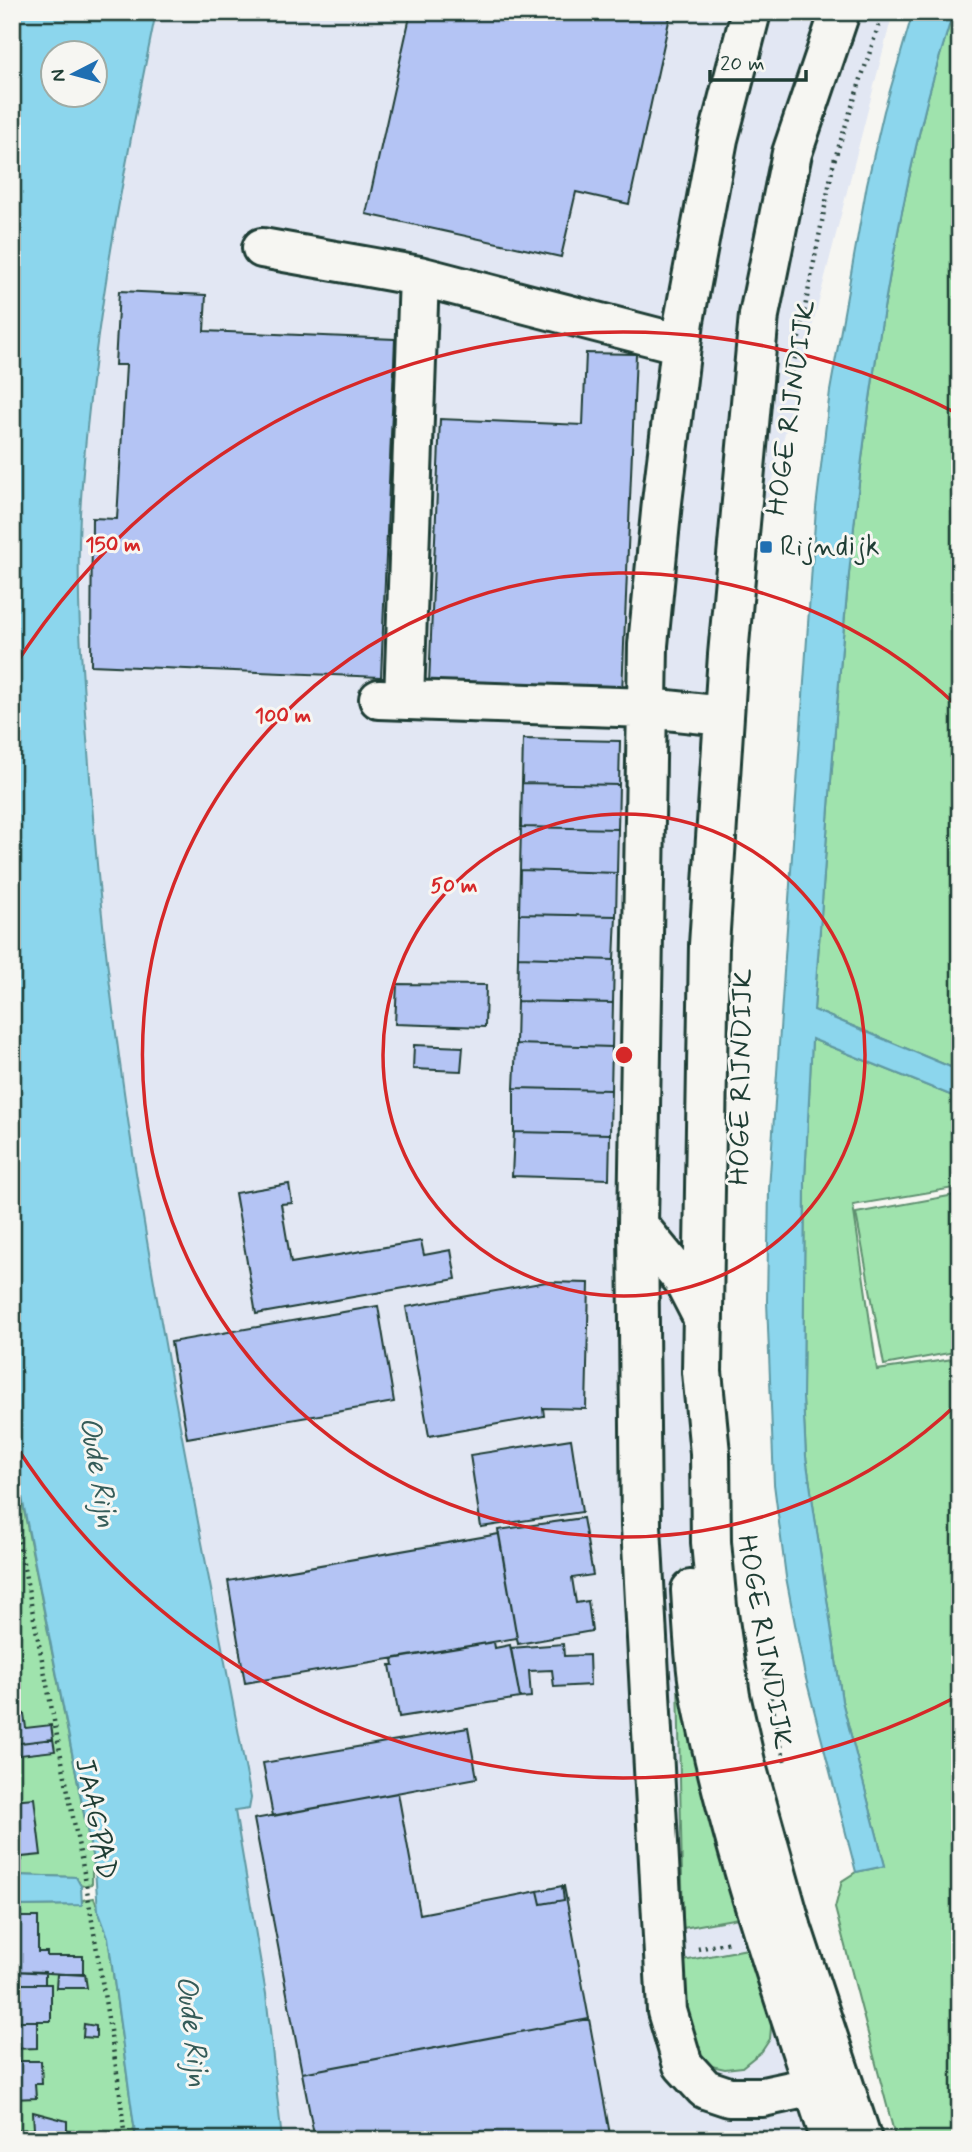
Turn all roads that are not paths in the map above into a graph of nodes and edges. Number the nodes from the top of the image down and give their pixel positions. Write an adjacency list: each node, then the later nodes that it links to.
1 (751, 12): 5 (street)
2 (840, 12): 7 (street, HOGE RIJNDIJK)
3 (262, 248): 4 (street)
4 (419, 276): 5 (street); 6 (street)
5 (681, 344): 6 (street)
6 (648, 708): 7 (street); 8 (street)
7 (724, 716): 9 (street, HOGE RIJNDIJK)
8 (638, 1225): 9 (street); 10 (street)
9 (702, 1317): 10 (street, HOGE RIJNDIJK)
10 (828, 2083): 11 (street, HOGE RIJNDIJK); 12 (street, HOGE RIJNDIJK)
11 (831, 2140)
12 (862, 2140)

